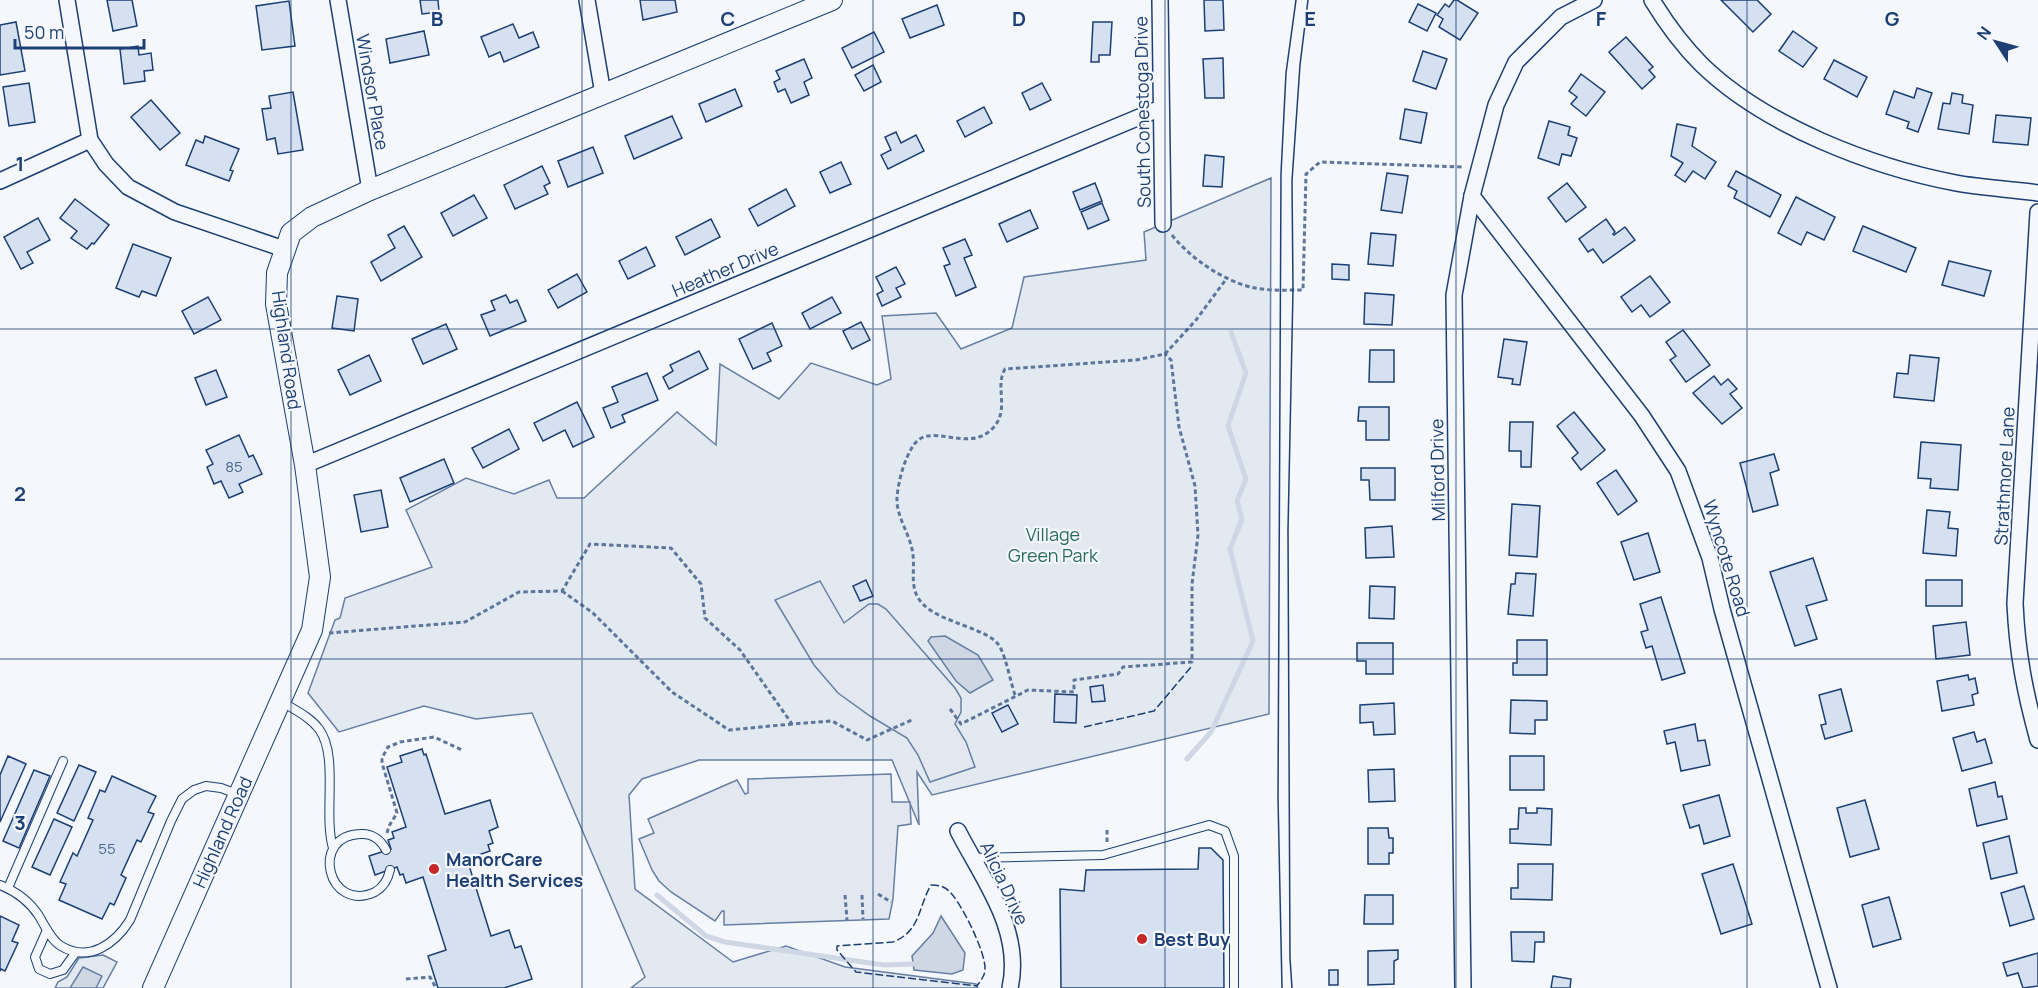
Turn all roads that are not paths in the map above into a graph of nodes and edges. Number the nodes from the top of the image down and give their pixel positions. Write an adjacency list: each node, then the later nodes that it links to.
1 (67, 0): 10 (street)
2 (338, 0): 12 (street, Windsor Place)
3 (587, 0): 8 (street)
4 (832, 0): 8 (street, Highland Road)
5 (1160, 0): 9 (street, South Conestoga Drive)
6 (1594, 0): 14 (street, Milford Drive)
7 (1652, 0): 13 (street)
8 (603, 94): 12 (street, Highland Road)
9 (1161, 108): 16 (street, South Conestoga Drive); 18 (street, Heather Drive)
10 (90, 140): 11 (street); 17 (street)
11 (0, 180)
12 (370, 190): 17 (street, Highland Road)
13 (2038, 193)
14 (1472, 196): 36 (street, Milford Drive); 37 (street, Wyncote Road)
15 (2038, 212): 19 (street, Strathmore Lane)
16 (1163, 224)
17 (284, 249): 18 (street, Highland Road)
18 (305, 465): 20 (street, Highland Road)
19 (2031, 479): 21 (street, Strathmore Lane)
20 (281, 701): 23 (street, Highland Road); 25 (lane)
21 (2038, 740)
22 (63, 761): 30 (lane)
23 (239, 795): 32 (lane); 33 (street, Highland Road)
24 (958, 831): 27 (street, Alicia Drive)
25 (333, 848): 26 (lane); 28 (lane)
26 (385, 848)
27 (971, 858): 34 (street, Alicia Drive); 35 (lane)
28 (390, 870)
29 (0, 885): 30 (lane)
30 (8, 888): 31 (lane)
31 (46, 930): 32 (lane); 32 (lane)
32 (76, 952)
33 (153, 988)
34 (1010, 988)
35 (1234, 988)
36 (1463, 988)
37 (1829, 988)

